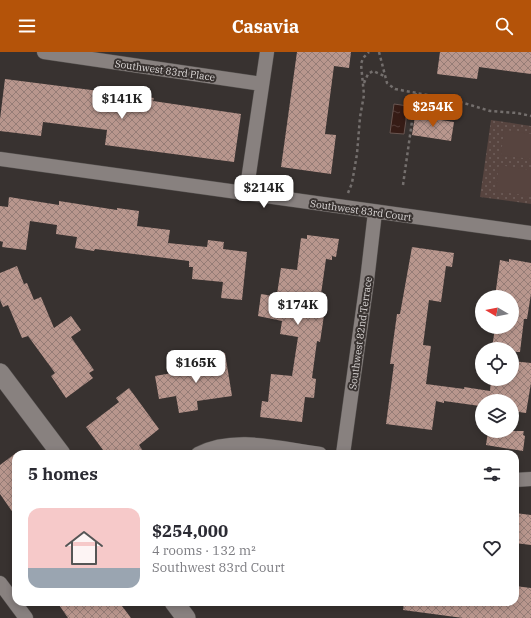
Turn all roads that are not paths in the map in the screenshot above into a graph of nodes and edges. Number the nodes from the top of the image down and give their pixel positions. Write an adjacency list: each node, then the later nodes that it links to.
1 (44, 52): 3 (street, Southwest 83rd Place)
2 (266, 52): 3 (street)
3 (262, 84): 5 (street)
4 (0, 159): 5 (street, Southwest 83rd Court)
5 (246, 194): 6 (street, Southwest 83rd Court)
6 (375, 212): 7 (street, Southwest 83rd Court); 12 (street, Southwest 82nd Terrace)
7 (531, 234)
8 (0, 373): 9 (street)
9 (58, 450)
10 (209, 450): 11 (street)
11 (292, 450)
12 (344, 450)
13 (531, 479): 14 (street)
14 (519, 480)
15 (0, 583): 16 (street)
16 (8, 596)
17 (16, 606): 19 (street)
18 (177, 606): 20 (street)
19 (26, 618)
20 (186, 618)

